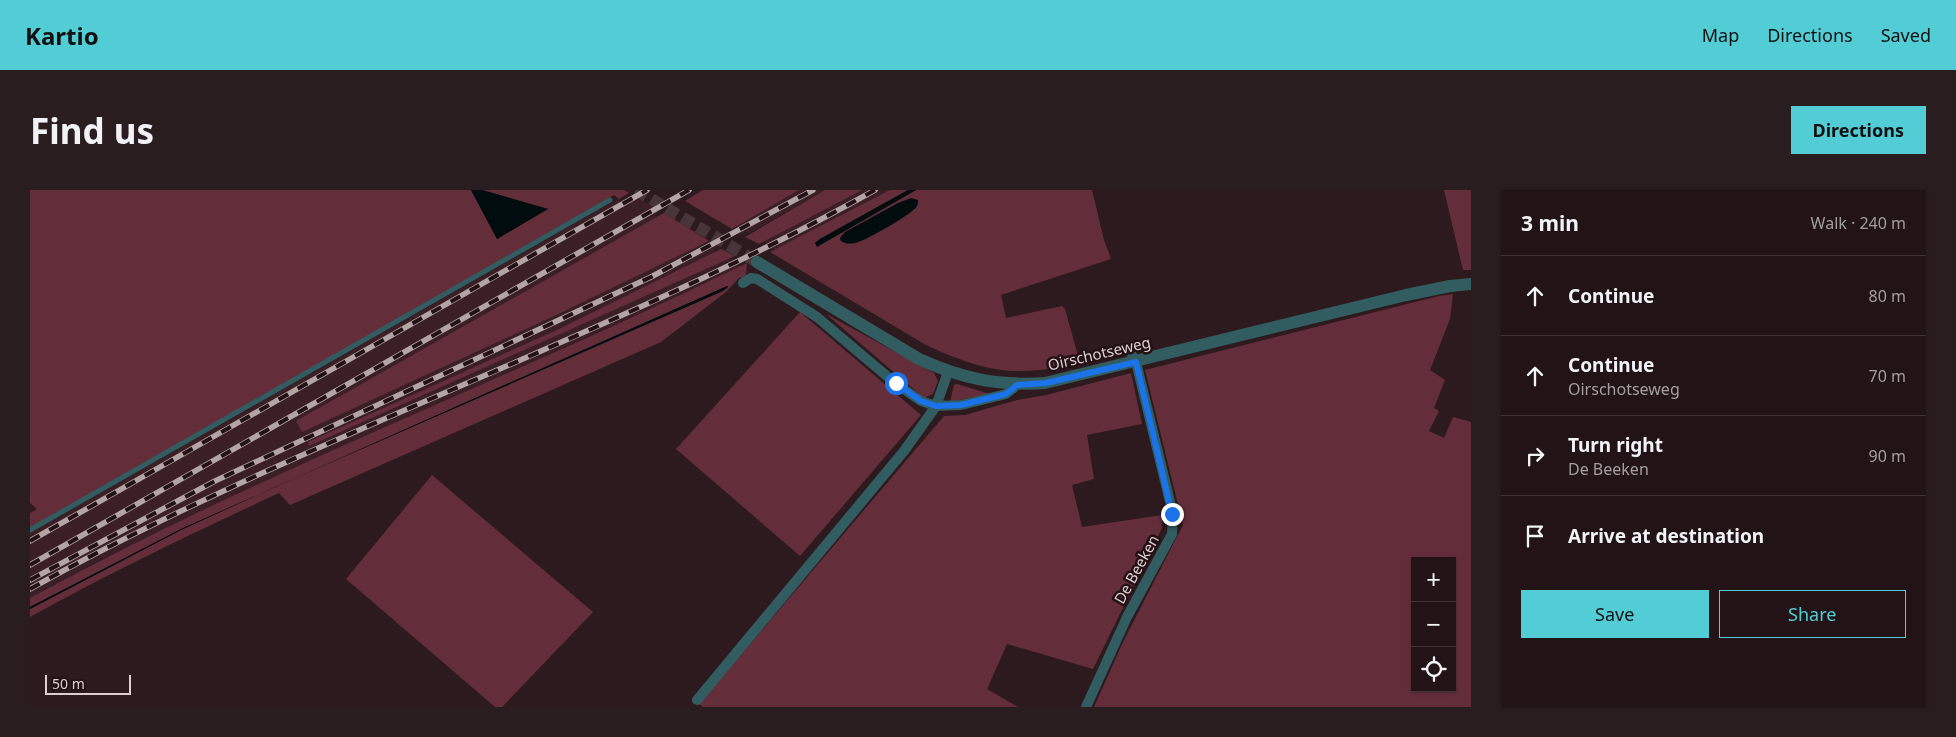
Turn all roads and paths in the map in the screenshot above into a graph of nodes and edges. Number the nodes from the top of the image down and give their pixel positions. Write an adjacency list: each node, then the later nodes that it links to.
1 (610, 200): 9 (lane)
2 (758, 262): 6 (street, Oirschotseweg)
3 (743, 283): 8 (street)
4 (1471, 284): 5 (street, Oirschotseweg)
5 (1133, 358): 7 (street, Oirschotseweg); 11 (street, De Beeken)
6 (948, 372): 7 (street, Oirschotseweg); 8 (street)
7 (1017, 385): 8 (street)
8 (936, 406): 10 (street)
9 (30, 530)
10 (697, 700)
11 (1086, 707)

